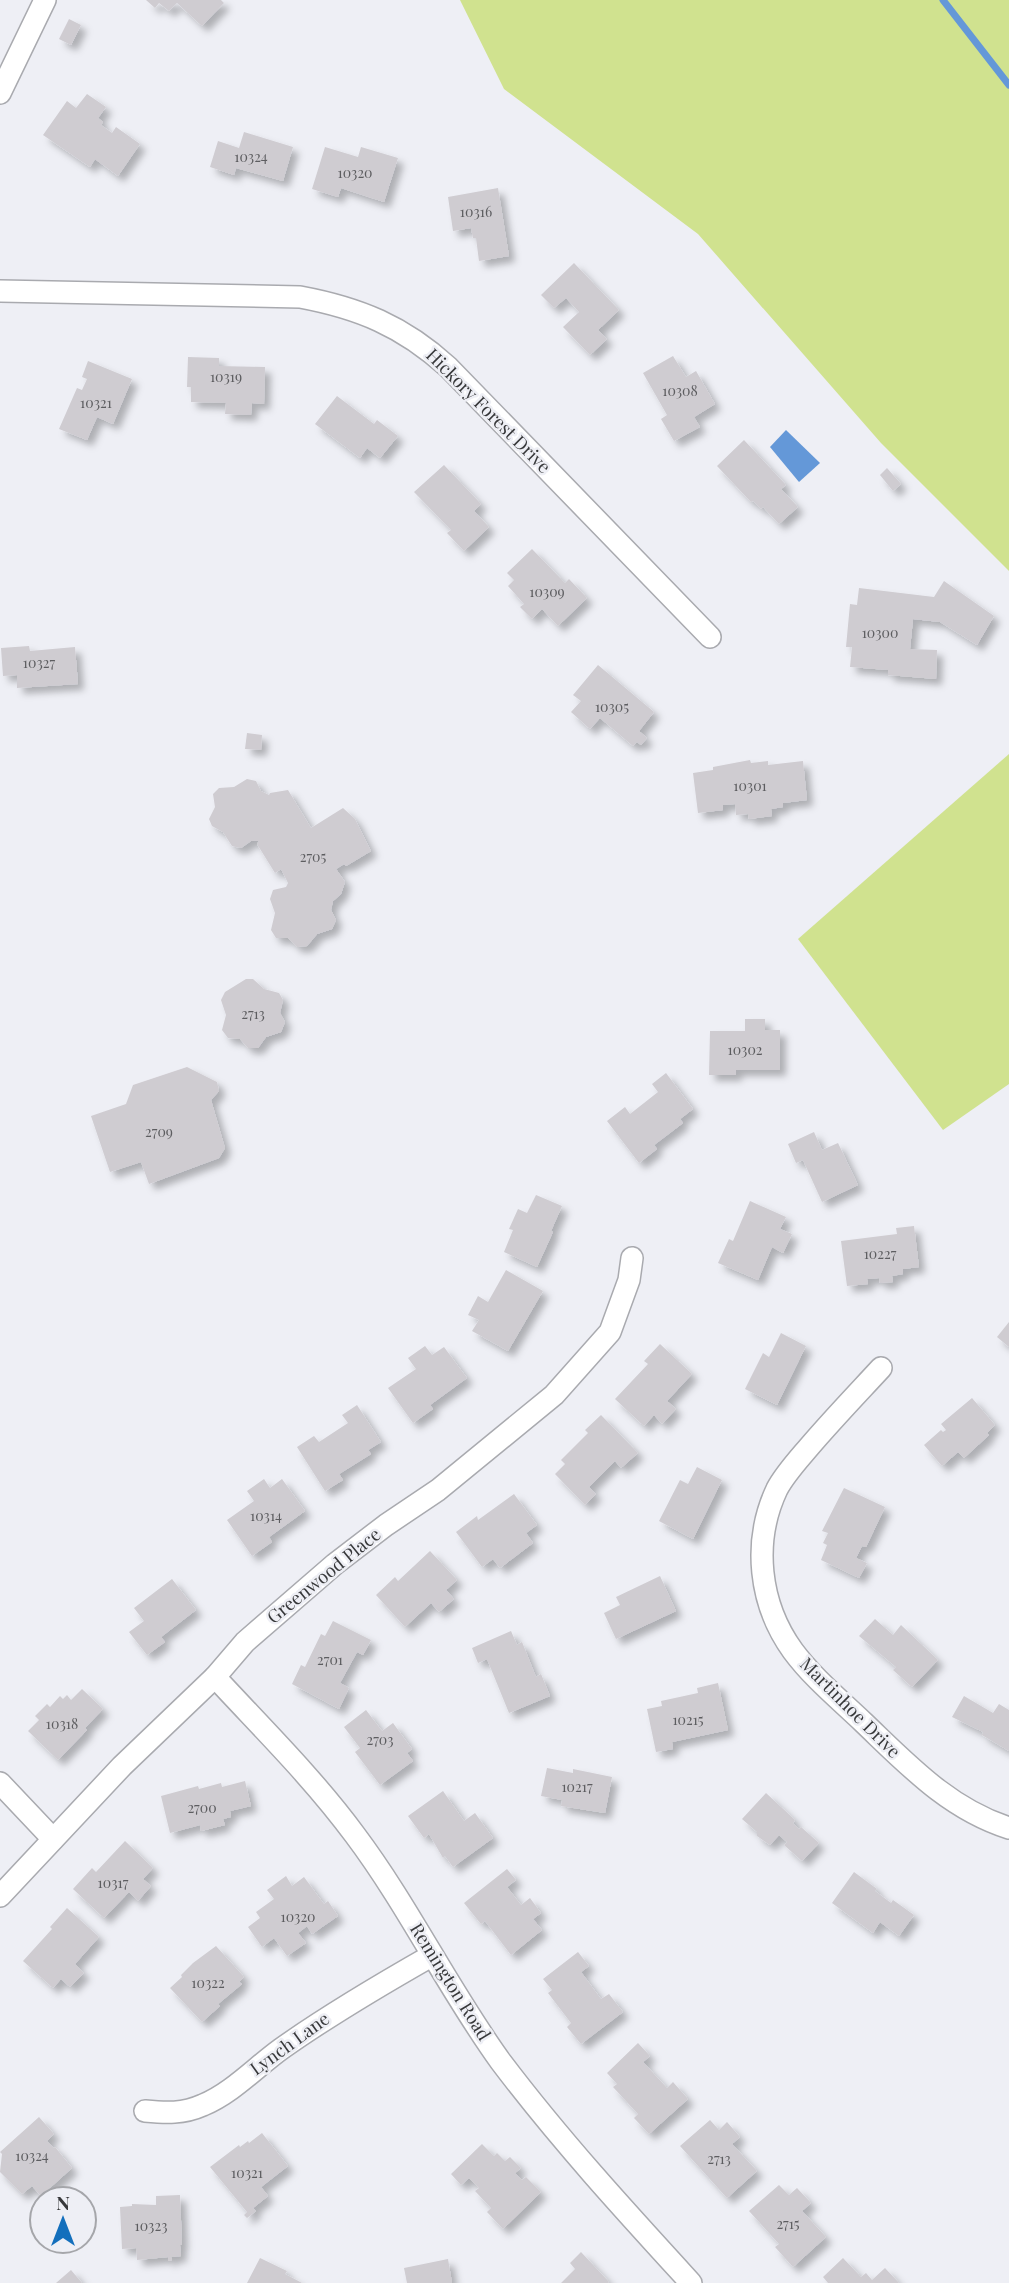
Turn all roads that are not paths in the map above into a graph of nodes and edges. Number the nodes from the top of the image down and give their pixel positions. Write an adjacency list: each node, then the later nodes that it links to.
1 (45, 0): 2 (street)
2 (0, 93)
3 (0, 291): 4 (street, Hickory Forest Drive)
4 (710, 637)
5 (632, 1258): 7 (street, Greenwood Place)
6 (881, 1368): 9 (street, Martinhoe Drive)
7 (215, 1677): 10 (street, Greenwood Place); 12 (street, Remington Road)
8 (0, 1783): 10 (street)
9 (1009, 1828)
10 (53, 1839): 11 (street, Greenwood Place)
11 (0, 1896)
12 (431, 1956): 13 (street, Lynch Lane); 14 (street, Remington Road)
13 (145, 2111)
14 (691, 2283)

